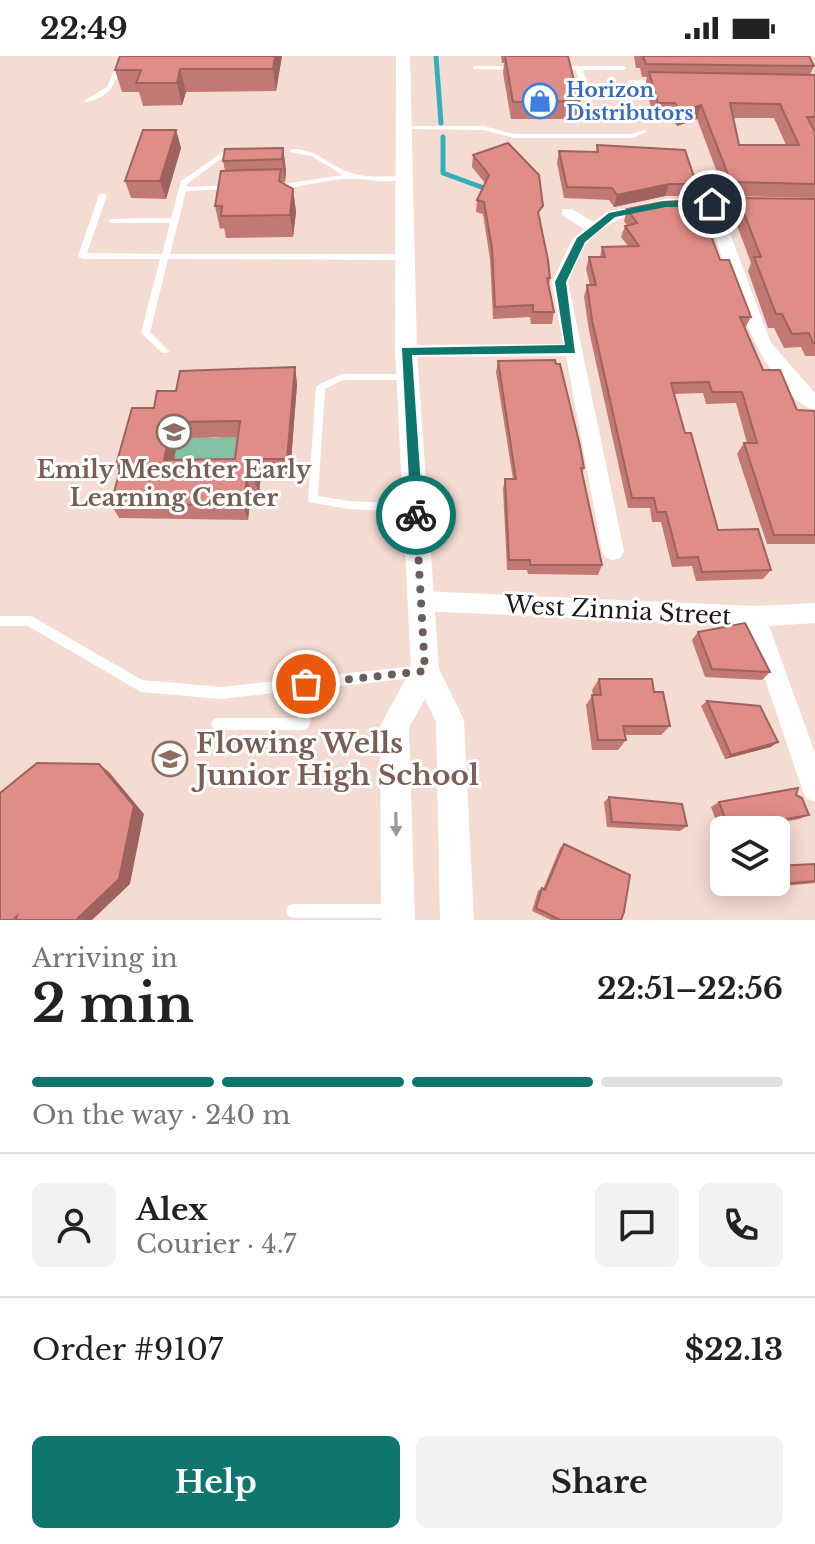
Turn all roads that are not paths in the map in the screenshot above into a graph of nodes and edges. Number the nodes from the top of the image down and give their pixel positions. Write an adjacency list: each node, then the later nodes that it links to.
1 (403, 56): 12 (street)
2 (123, 58): 10 (lane)
3 (475, 68): 4 (lane)
4 (520, 68)
5 (549, 68): 6 (lane)
6 (579, 68): 7 (lane); 11 (lane)
7 (624, 68)
8 (629, 82): 9 (lane)
9 (675, 83)
10 (87, 101)
11 (592, 115)
12 (404, 128): 13 (lane); 17 (street)
13 (644, 132)
14 (229, 150): 20 (lane)
15 (293, 151): 16 (lane)
16 (355, 176): 17 (lane); 19 (lane)
17 (404, 178): 29 (street)
18 (242, 187): 20 (lane)
19 (270, 187)
20 (183, 189): 25 (lane)
21 (103, 195): 28 (lane)
22 (712, 204): 23 (street); 27 (street); 34 (street)
23 (815, 205)
24 (567, 212): 27 (street)
25 (174, 220): 26 (lane); 28 (lane)
26 (112, 221)
27 (594, 229): 30 (street)
28 (165, 256): 29 (lane); 31 (lane)
29 (405, 257): 32 (street)
30 (571, 350): 32 (street); 36 (street)
31 (165, 351)
32 (406, 351): 33 (street)
33 (408, 377): 35 (street); 35 (lane)
34 (815, 403)
35 (416, 508): 37 (street)
36 (613, 551)
37 (421, 601): 39 (street, West Zinnia Street); 41 (street)
38 (815, 613): 39 (street, West Zinnia Street)
39 (755, 616): 44 (street)
40 (0, 621): 42 (lane)
41 (425, 671): 42 (lane); 46 (street, one-way to 46); 47 (street)
42 (306, 684): 43 (lane)
43 (217, 724)
44 (815, 789)
45 (293, 911): 46 (lane)
46 (398, 915)
47 (457, 920)

